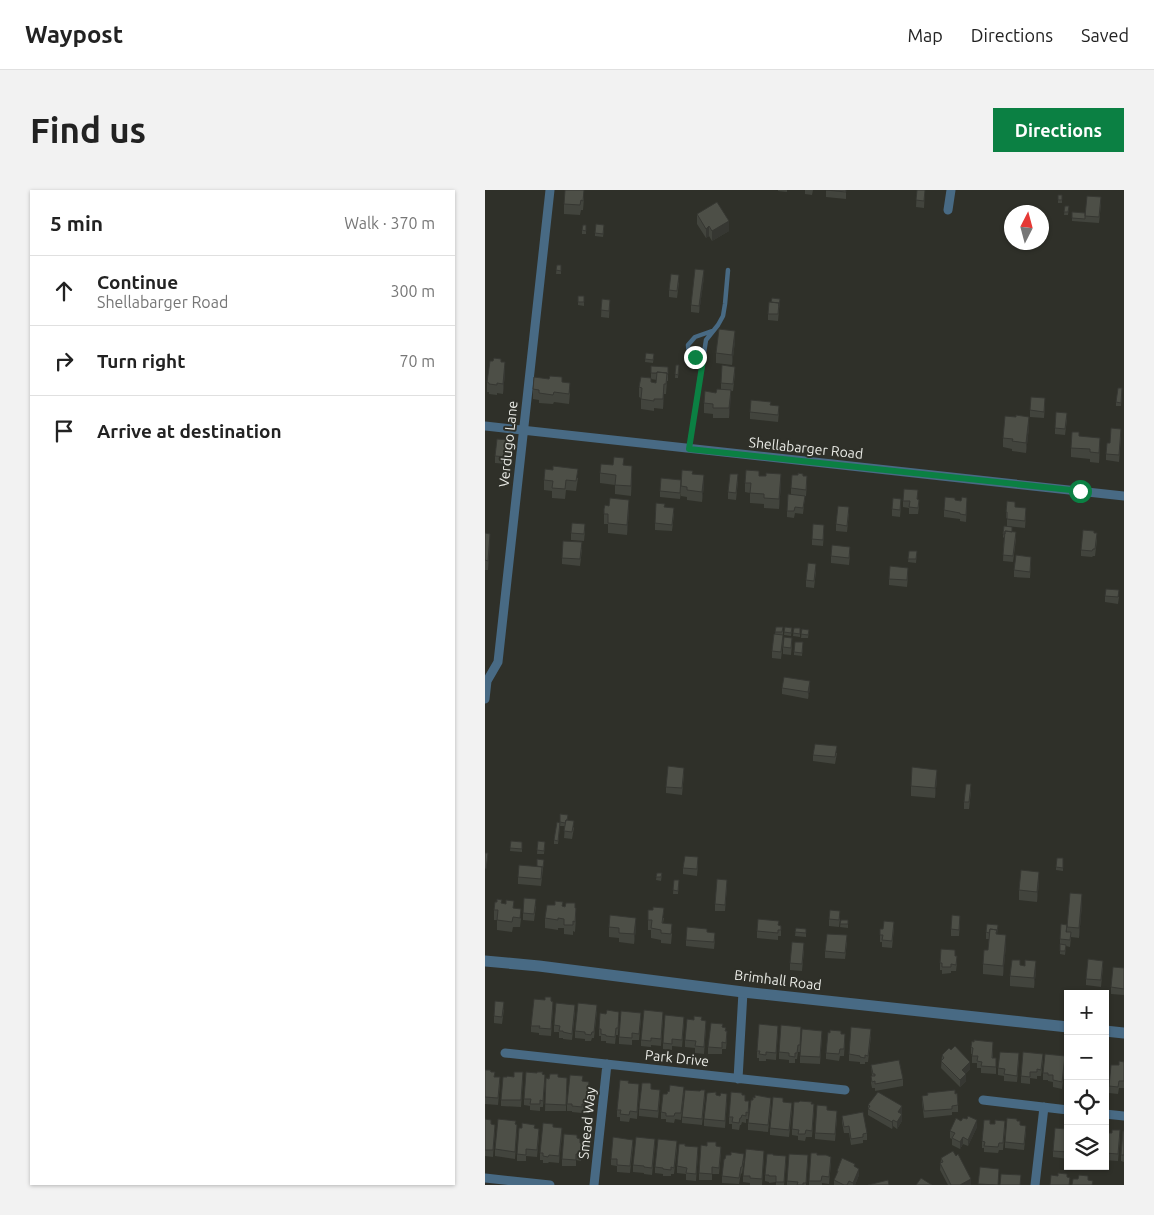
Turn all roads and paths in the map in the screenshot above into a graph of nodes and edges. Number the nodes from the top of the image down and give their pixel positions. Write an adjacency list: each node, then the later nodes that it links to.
1 (550, 190): 8 (street, Verdugo Lane)
2 (951, 190): 3 (street)
3 (948, 210)
4 (728, 270): 5 (lane)
5 (712, 331): 6 (lane); 6 (lane)
6 (703, 360): 9 (lane)
7 (485, 426): 8 (street, Shellabarger Road)
8 (523, 430): 9 (street, Shellabarger Road); 11 (street, Verdugo Lane)
9 (689, 449): 10 (street, Shellabarger Road)
10 (1124, 496)
11 (485, 699)
12 (485, 961): 13 (street, Brimhall Road)
13 (743, 992): 14 (street, Brimhall Road); 19 (street)
14 (1064, 1027)
15 (1109, 1031): 16 (street)
16 (1124, 1033)
17 (505, 1053): 18 (street, Park Drive)
18 (607, 1064): 19 (street, Park Drive); 28 (street, Smead Way)
19 (739, 1079): 20 (street, Park Drive)
20 (845, 1090)
21 (983, 1100): 22 (street)
22 (1044, 1107): 23 (street); 29 (street)
23 (1064, 1110)
24 (1109, 1114): 25 (street)
25 (1124, 1116)
26 (485, 1178): 27 (street)
27 (550, 1185)
28 (594, 1185)
29 (1035, 1185)

